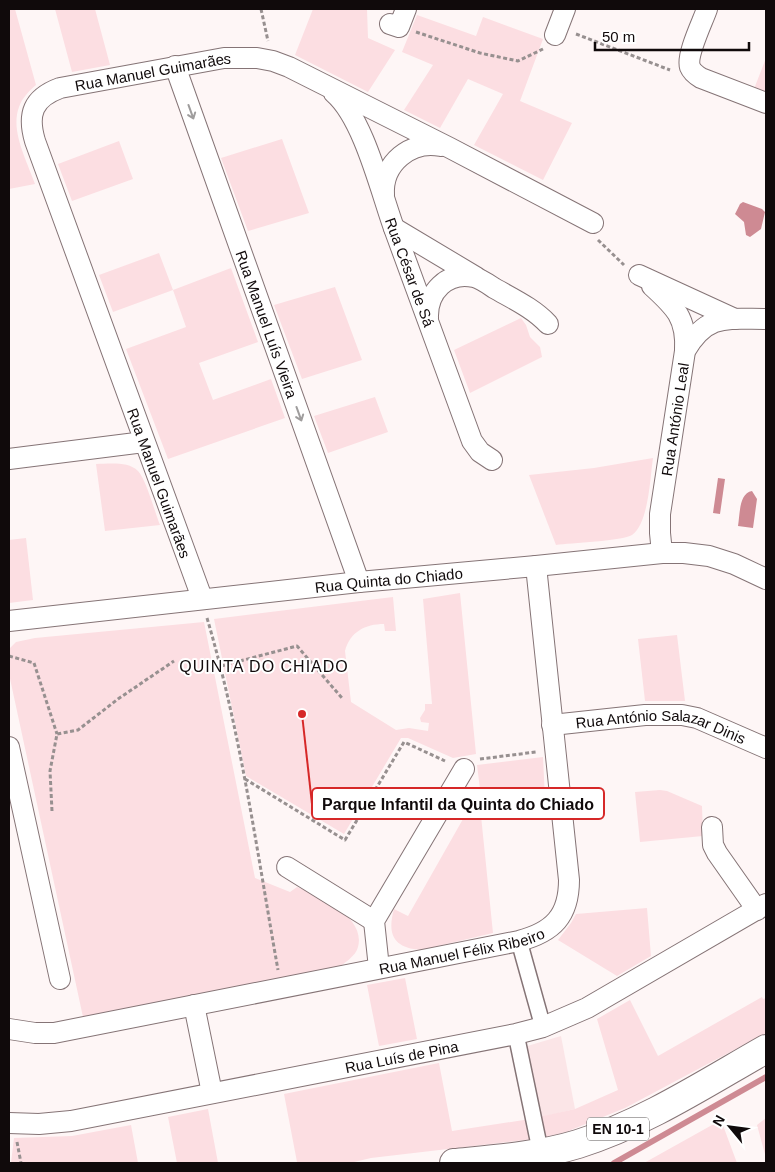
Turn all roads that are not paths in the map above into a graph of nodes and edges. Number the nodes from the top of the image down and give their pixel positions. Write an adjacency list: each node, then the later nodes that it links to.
1 (565, 9): 3 (street)
2 (708, 9): 6 (street)
3 (555, 35)
4 (175, 66): 5 (street, Rua Manuel Guimarães); 17 (street, Rua Manuel Guimarães); 23 (street, Rua Manuel Luís Vieira, one-way to 23)
5 (326, 86): 7 (street, Rua Manuel Guimarães); 8 (street, Rua César de Sá)
6 (766, 103)
7 (450, 148): 8 (street); 9 (street, Rua Manuel Guimarães)
8 (384, 199): 10 (street, Rua César de Sá)
9 (593, 223)
10 (394, 228): 11 (street); 14 (street, Rua César de Sá)
11 (476, 277): 14 (street); 15 (street)
12 (735, 319): 13 (street, Rua António Leal); 16 (street, Rua António Leal); 16 (street)
13 (766, 319)
14 (428, 320): 19 (street, Rua César de Sá)
15 (548, 324)
16 (685, 351): 20 (street, Rua António Leal)
17 (144, 442): 18 (street); 24 (street, Rua Manuel Guimarães)
18 (9, 459)
19 (492, 460)
20 (662, 553): 21 (street, Rua Quinta do Chiado); 22 (street, Rua Quinta do Chiado)
21 (536, 566): 23 (street, Rua Quinta do Chiado); 26 (street, Rua Manuel Félix Ribeiro)
22 (766, 579)
23 (359, 582): 24 (street, Rua Quinta do Chiado)
24 (202, 598): 25 (street, Rua Quinta do Chiado)
25 (9, 621)
26 (552, 725): 28 (street, Rua António Salazar Dinis); 34 (street, Rua Manuel Félix Ribeiro)
27 (9, 747): 36 (street)
28 (766, 748)
29 (464, 769): 33 (street)
30 (712, 827): 32 (street)
31 (287, 867): 33 (street)
32 (761, 907): 38 (street, Rua Luís de Pina)
33 (374, 921): 35 (street)
34 (519, 941): 35 (street, Rua Manuel Félix Ribeiro); 38 (street)
35 (380, 968): 37 (street, Rua Manuel Félix Ribeiro)
36 (60, 979)
37 (194, 1005): 39 (street, Rua Manuel Félix Ribeiro); 42 (street)
38 (543, 1027): 40 (street, Rua Luís de Pina)
39 (9, 1029)
40 (516, 1034): 42 (street, Rua Luís de Pina); 44 (street)
41 (766, 1049): 45 (main road, EN 10-1)
42 (212, 1093): 43 (street, Rua Luís de Pina)
43 (9, 1123)
44 (538, 1140)
45 (454, 1163)

